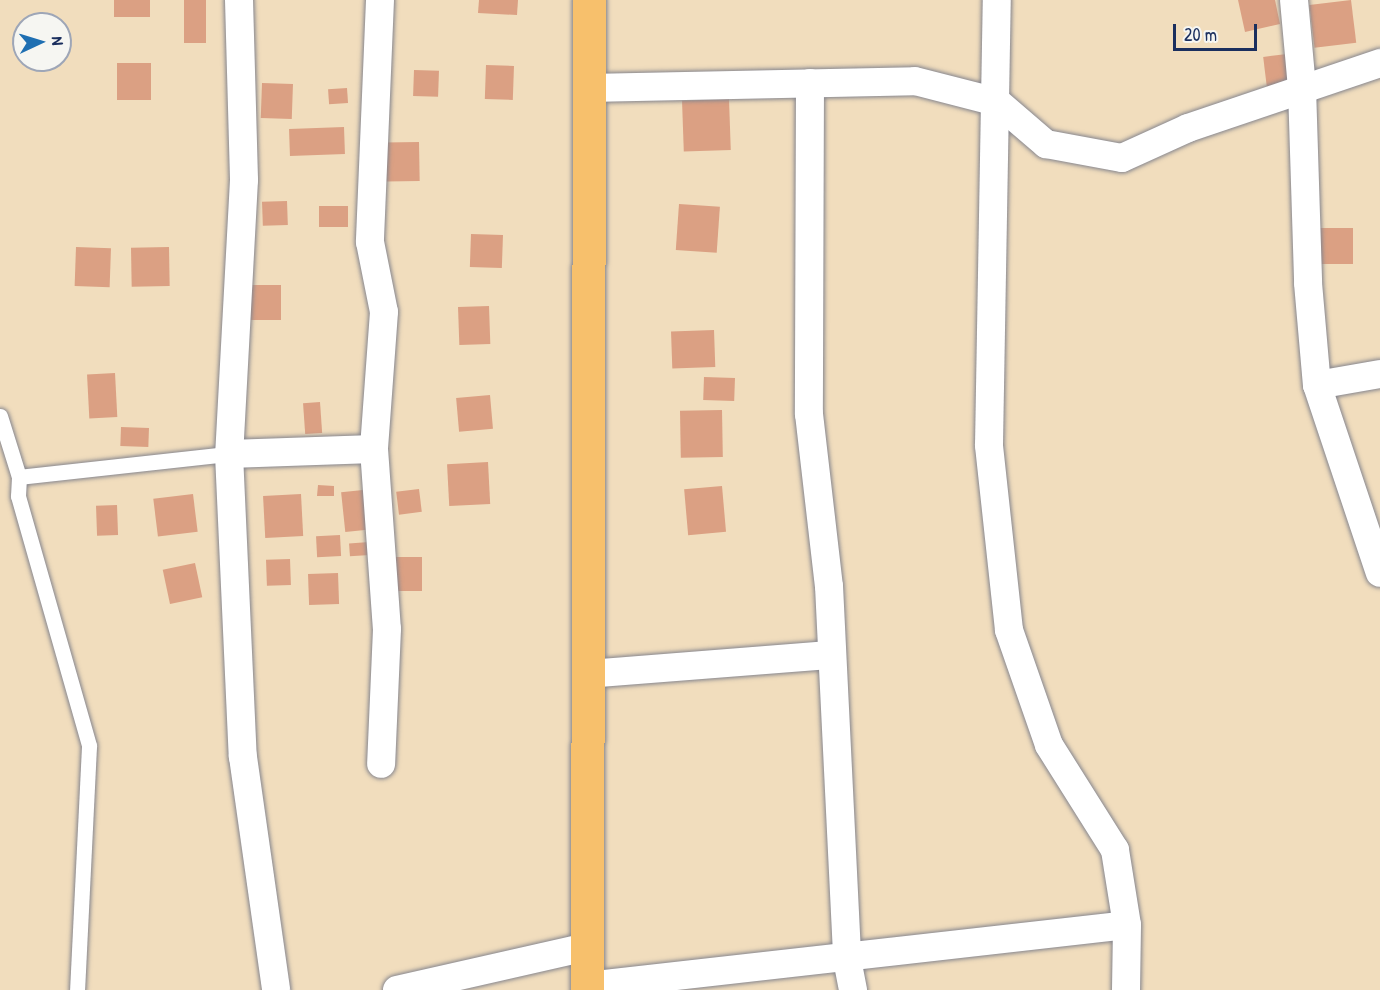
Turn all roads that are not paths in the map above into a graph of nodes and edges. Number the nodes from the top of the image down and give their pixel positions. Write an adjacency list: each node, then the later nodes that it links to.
1 (239, 0): 15 (street)
2 (380, 0): 14 (street)
3 (589, 0): 8 (main road)
4 (997, 0): 10 (street)
5 (1294, 0): 9 (street)
6 (1380, 63): 9 (street)
7 (810, 82): 8 (street); 10 (street); 18 (street)
8 (588, 88): 19 (main road)
9 (1302, 88): 10 (street); 12 (street)
10 (997, 102): 21 (street)
11 (1380, 374): 12 (street)
12 (1317, 385): 17 (street)
13 (0, 416): 16 (lane)
14 (374, 449): 15 (street); 20 (street)
15 (229, 454): 16 (lane); 26 (street)
16 (19, 477): 25 (lane)
17 (1380, 573)
18 (831, 655): 19 (street); 23 (street)
19 (586, 674): 22 (main road)
20 (381, 764)
21 (1127, 925): 23 (street); 29 (street)
22 (587, 947): 24 (main road); 27 (street)
23 (847, 959): 24 (street); 28 (street)
24 (587, 988)
25 (77, 990)
26 (276, 990)
27 (397, 990)
28 (853, 990)
29 (1126, 990)

